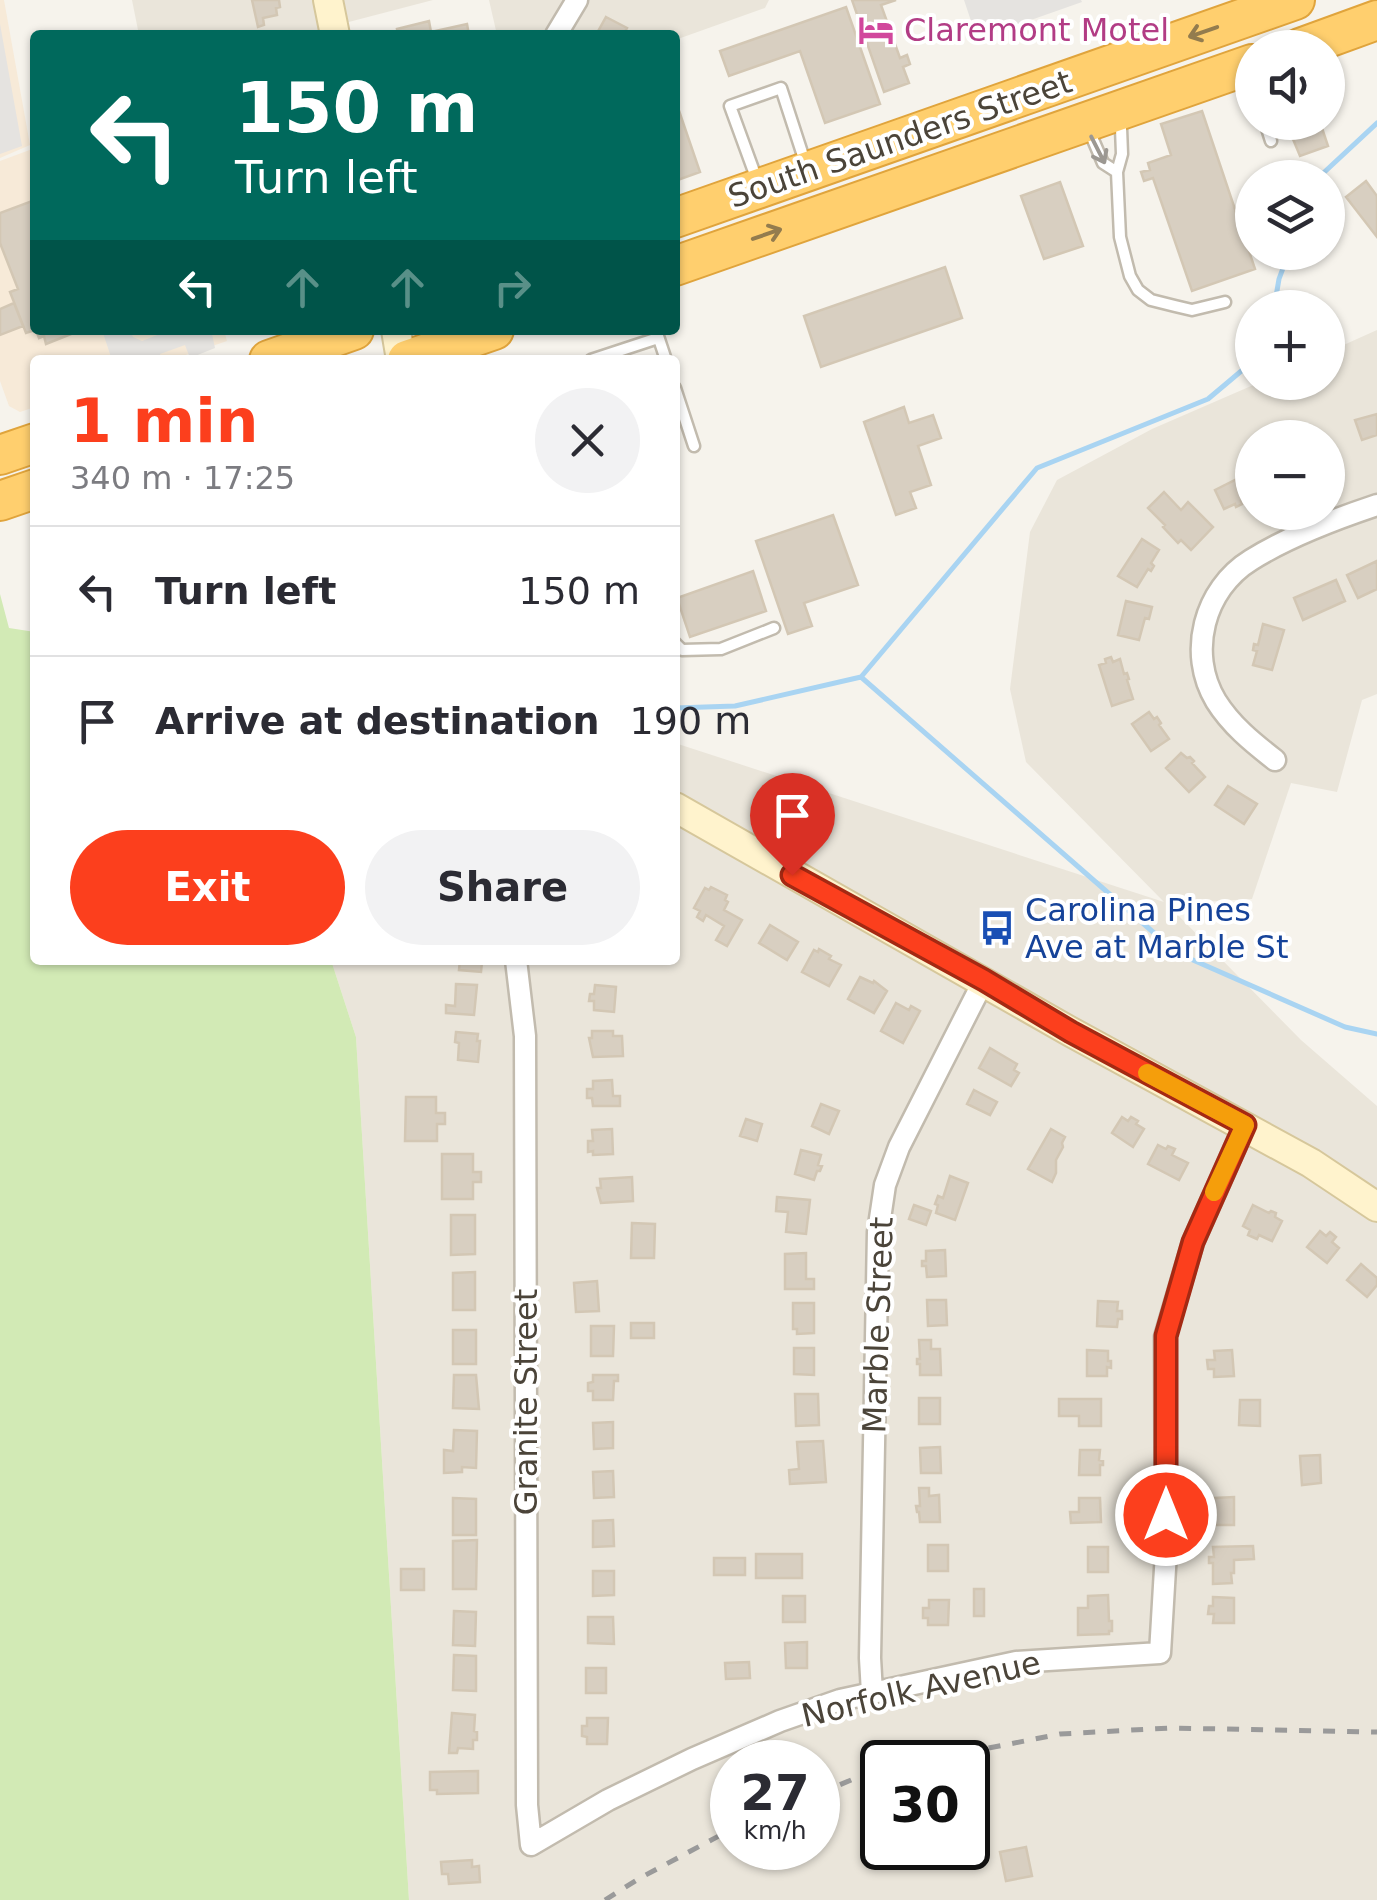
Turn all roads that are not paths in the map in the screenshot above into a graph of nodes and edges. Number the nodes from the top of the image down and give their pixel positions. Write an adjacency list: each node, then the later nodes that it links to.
1 (328, 0): 5 (street)
2 (576, 0): 6 (street)
3 (1291, 1): 10 (highway, South Saunders Street, one-way to 10)
4 (1377, 20): 7 (highway)
5 (334, 30)
6 (559, 30)
7 (1345, 32)
8 (1235, 76): 9 (highway, South Saunders Street)
9 (1101, 117): 11 (lane, one-way to 11); 11 (lane); 14 (highway, South Saunders Street, one-way to 9)
10 (808, 171): 12 (highway, South Saunders Street); 12 (lane)
11 (1117, 172): 15 (lane)
12 (760, 188): 13 (highway, South Saunders Street)
13 (680, 216)
14 (680, 264)
15 (1225, 302)
16 (340, 335): 20 (highway)
17 (479, 335): 21 (highway)
18 (655, 335): 19 (lane)
19 (628, 348): 22 (lane); 23 (lane)
20 (283, 355)
21 (419, 355)
22 (613, 355)
23 (631, 355)
24 (680, 405): 26 (lane)
25 (30, 445): 27 (highway)
26 (694, 446)
27 (0, 455)
28 (30, 491): 29 (highway)
29 (0, 501)
30 (1377, 504): 33 (street)
31 (774, 628): 32 (lane)
32 (680, 648)
33 (1275, 760)
34 (680, 811): 36 (street)
35 (517, 965): 40 (street, Granite Street)
36 (984, 980): 37 (street); 39 (street, Marble Street)
37 (1245, 1125): 38 (street); 39 (street, Norfolk Avenue)
38 (1377, 1207)
39 (872, 1693): 40 (street, Norfolk Avenue)
40 (531, 1844)

